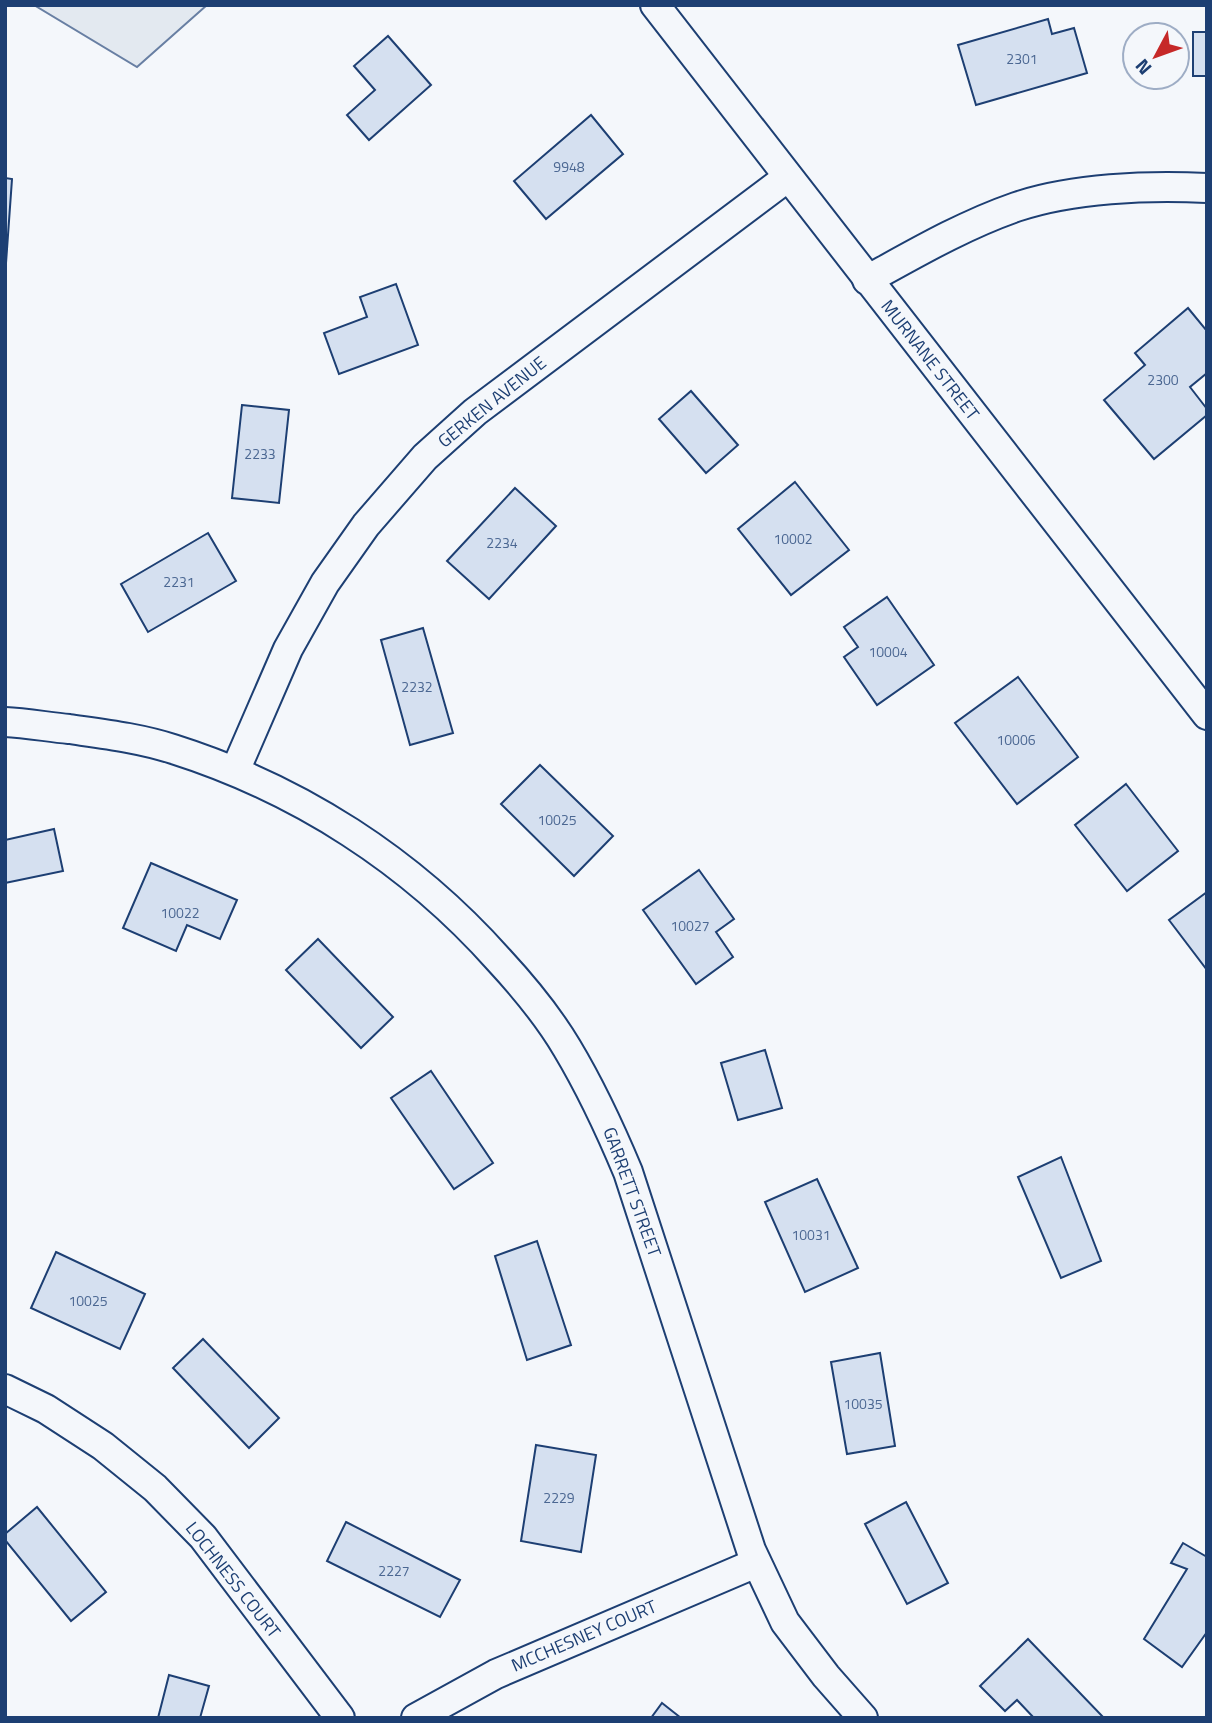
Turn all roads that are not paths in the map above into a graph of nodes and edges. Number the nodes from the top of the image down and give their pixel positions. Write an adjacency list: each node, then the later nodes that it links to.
1 (655, 5): 2 (street, MURNANE STREET)
2 (788, 177): 4 (street, MURNANE STREET); 7 (street, GERKEN AVENUE)
3 (1207, 188): 4 (street)
4 (867, 279): 5 (street, MURNANE STREET)
5 (1207, 715)
6 (5, 722): 7 (street, GARRETT STREET)
7 (235, 771): 9 (street, GARRETT STREET)
8 (5, 1389): 10 (street, LOCHNESS COURT)
9 (756, 1563): 11 (street, MCCHESNEY COURT); 12 (street, GARRETT STREET)
10 (340, 1718)
11 (416, 1718)
12 (863, 1718)

